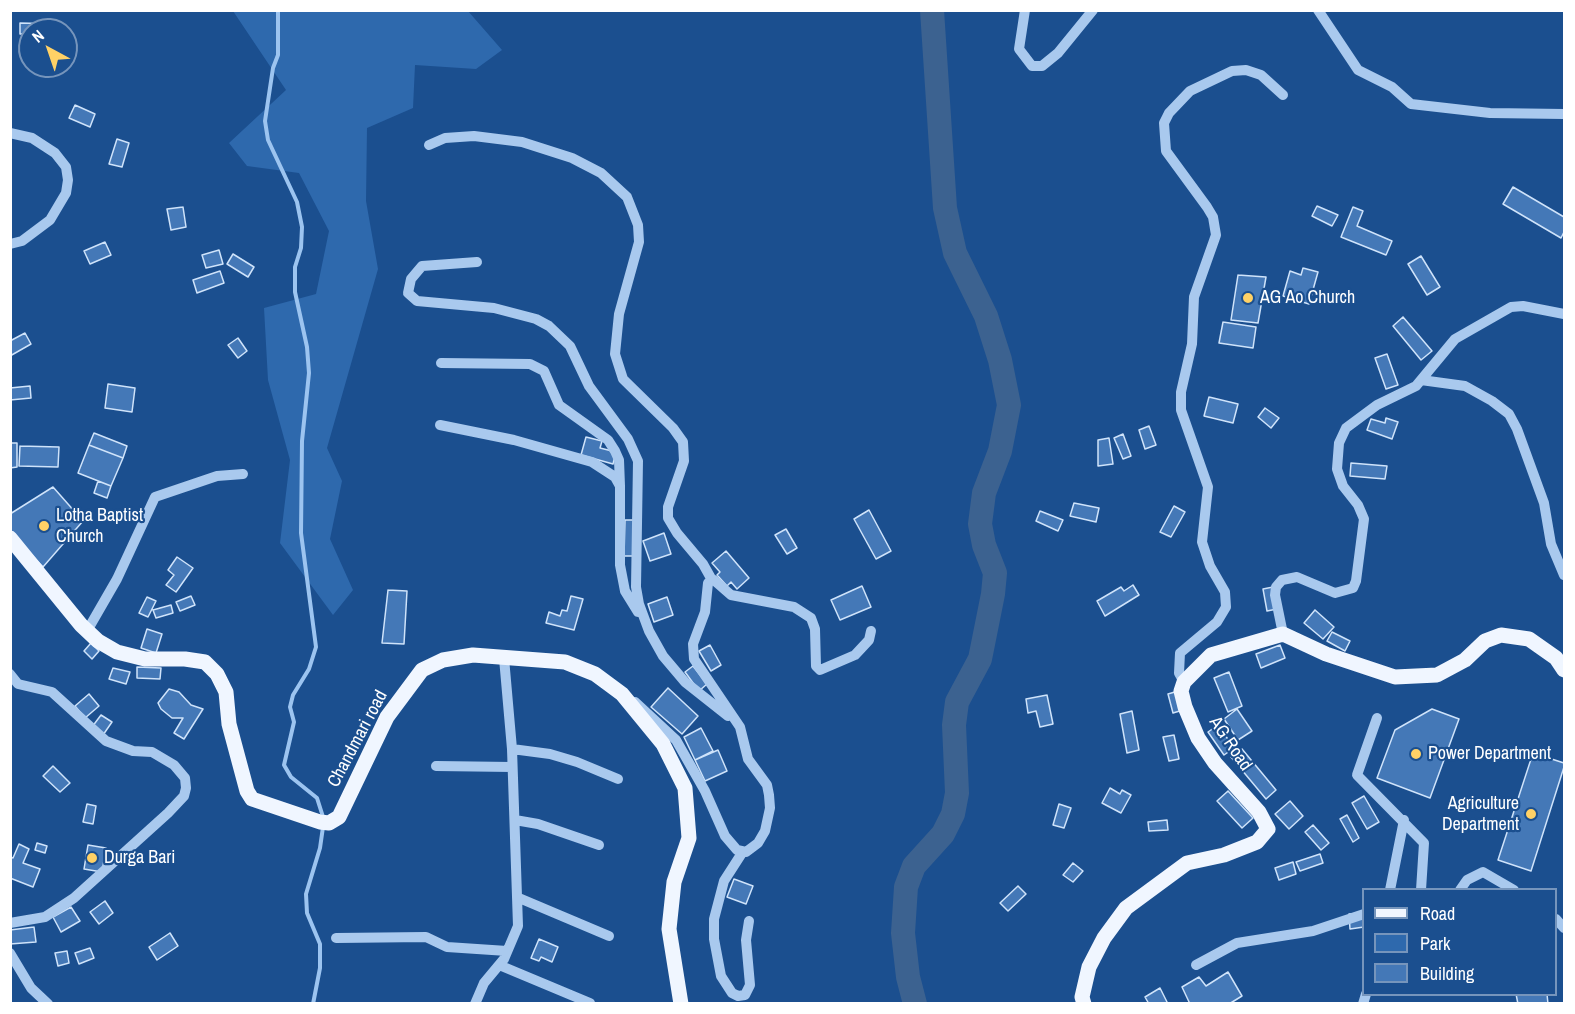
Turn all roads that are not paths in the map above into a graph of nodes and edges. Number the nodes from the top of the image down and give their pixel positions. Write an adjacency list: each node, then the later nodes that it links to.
1 (1025, 10): 2 (street)
2 (1093, 10)
3 (1318, 10): 5 (street)
4 (1283, 94): 26 (street)
5 (1564, 114)
6 (10, 133): 8 (street)
7 (429, 145): 18 (street)
8 (10, 244)
9 (477, 262): 20 (street)
10 (1564, 314): 12 (street)
11 (441, 363): 15 (street)
12 (1421, 381): 17 (street); 22 (street)
13 (440, 425): 15 (street)
14 (243, 474): 19 (street)
15 (620, 486): 20 (street)
16 (10, 538): 19 (main road, Chandmari road)
17 (1564, 576)
18 (712, 580): 21 (street); 29 (street)
19 (87, 631): 23 (main road, Chandmari road)
20 (649, 631): 29 (street)
21 (871, 631)
22 (1283, 634): 24 (main road); 26 (main road)
23 (504, 658): 27 (main road, Chandmari road); 30 (street)
24 (1564, 670)
25 (10, 674): 45 (street)
26 (1184, 682): 56 (main road, AG Road)
27 (622, 694): 37 (street); 55 (main road, Chandmari road)
28 (1377, 718): 35 (street)
29 (735, 722): 37 (street)
30 (512, 749): 32 (street); 33 (street)
31 (436, 766): 32 (street)
32 (512, 767): 34 (street)
33 (618, 779)
34 (515, 820): 36 (street); 42 (street)
35 (1404, 820): 38 (street); 39 (street)
36 (598, 845)
37 (742, 853): 44 (street)
38 (1390, 888)
39 (1421, 888)
40 (1461, 888): 41 (street)
41 (1511, 888)
42 (519, 898): 46 (street); 48 (street)
43 (1362, 915): 51 (street)
44 (749, 921)
45 (10, 923)
46 (609, 936)
47 (336, 938): 48 (street)
48 (507, 951): 50 (street)
49 (10, 953): 53 (street)
50 (499, 965): 52 (street); 54 (street)
51 (1196, 965)
52 (590, 1003)
53 (48, 1004)
54 (475, 1004)
55 (681, 1004)
56 (1084, 1004)

